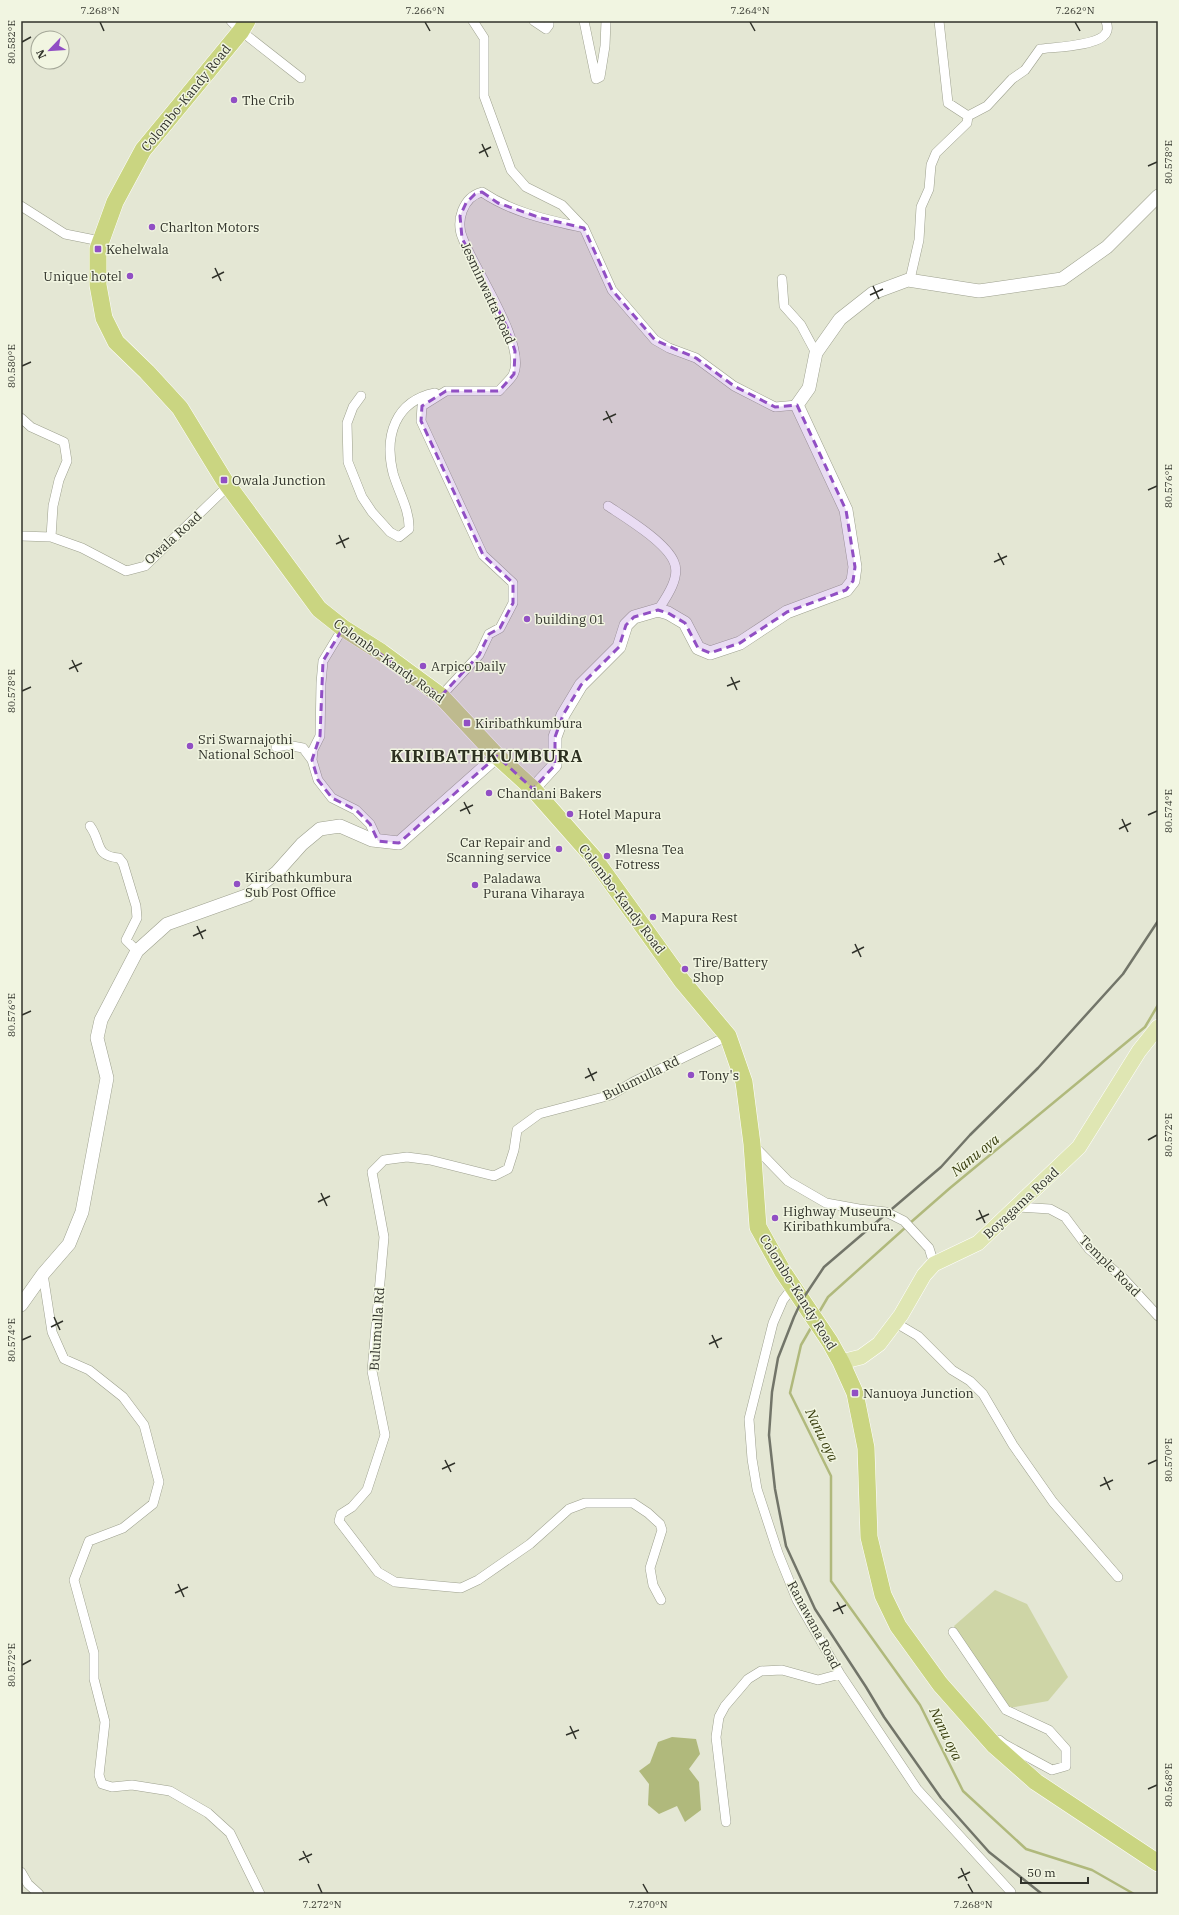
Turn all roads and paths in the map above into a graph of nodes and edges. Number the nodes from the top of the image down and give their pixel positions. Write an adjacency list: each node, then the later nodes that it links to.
1 (473, 21): 13 (street)
2 (534, 21): 3 (street)
3 (549, 21)
4 (584, 21): 5 (street)
5 (606, 21)
6 (939, 21): 10 (street)
7 (1106, 21): 10 (street)
8 (240, 24): 9 (street); 14 (highway, Colombo-Kandy Road)
9 (301, 78)
10 (968, 116): 16 (street)
11 (1158, 196): 16 (main road)
12 (21, 206): 14 (street)
13 (584, 228): 18 (street, Jesminwatta Road); 20 (street)
14 (100, 241): 22 (highway, Colombo-Kandy Road)
15 (782, 278): 17 (street)
16 (908, 280): 17 (main road)
17 (816, 353): 20 (main road)
18 (446, 391): 19 (street); 28 (street)
19 (361, 396)
20 (797, 405): 26 (main road)
21 (21, 418): 25 (street)
22 (228, 486): 25 (street, Owala Road); 27 (highway, Colombo-Kandy Road)
23 (608, 506): 26 (street)
24 (21, 536): 25 (street, Owala Road)
25 (51, 537)
26 (658, 610): 32 (main road)
27 (343, 628): 28 (highway, Colombo-Kandy Road); 31 (street)
28 (441, 696): 30 (highway, Colombo-Kandy Road)
29 (276, 747): 31 (street)
30 (497, 756): 32 (highway, Colombo-Kandy Road); 34 (main road)
31 (312, 760): 34 (street)
32 (533, 789): 37 (highway, Colombo-Kandy Road)
33 (90, 826): 35 (street)
34 (370, 839): 35 (main road)
35 (136, 951): 41 (main road)
36 (1158, 1027): 39 (main road, Boyagama Road)
37 (728, 1036): 38 (highway, Colombo-Kandy Road); 48 (street, Bulumulla Rd)
38 (752, 1144): 40 (street); 42 (highway, Colombo-Kandy Road)
39 (1018, 1207): 40 (main road, Boyagama Road); 44 (street, Temple Road)
40 (934, 1264): 45 (main road, Boyagama Road)
41 (43, 1274): 43 (main road); 56 (street)
42 (793, 1287): 46 (highway, Colombo-Kandy Road); 50 (street, Ranawana Road)
43 (21, 1305)
44 (1158, 1316)
45 (896, 1323): 46 (main road, Boyagama Road); 47 (street)
46 (841, 1362): 51 (highway, Colombo-Kandy Road)
47 (1118, 1577)
48 (661, 1600)
49 (953, 1632): 51 (street)
50 (840, 1674): 52 (street); 57 (street, Ranawana Road)
51 (955, 1700): 53 (highway, Colombo-Kandy Road)
52 (726, 1822)
53 (1158, 1863)
54 (21, 1872): 55 (street)
55 (39, 1894)
56 (260, 1894)
57 (1011, 1894)

